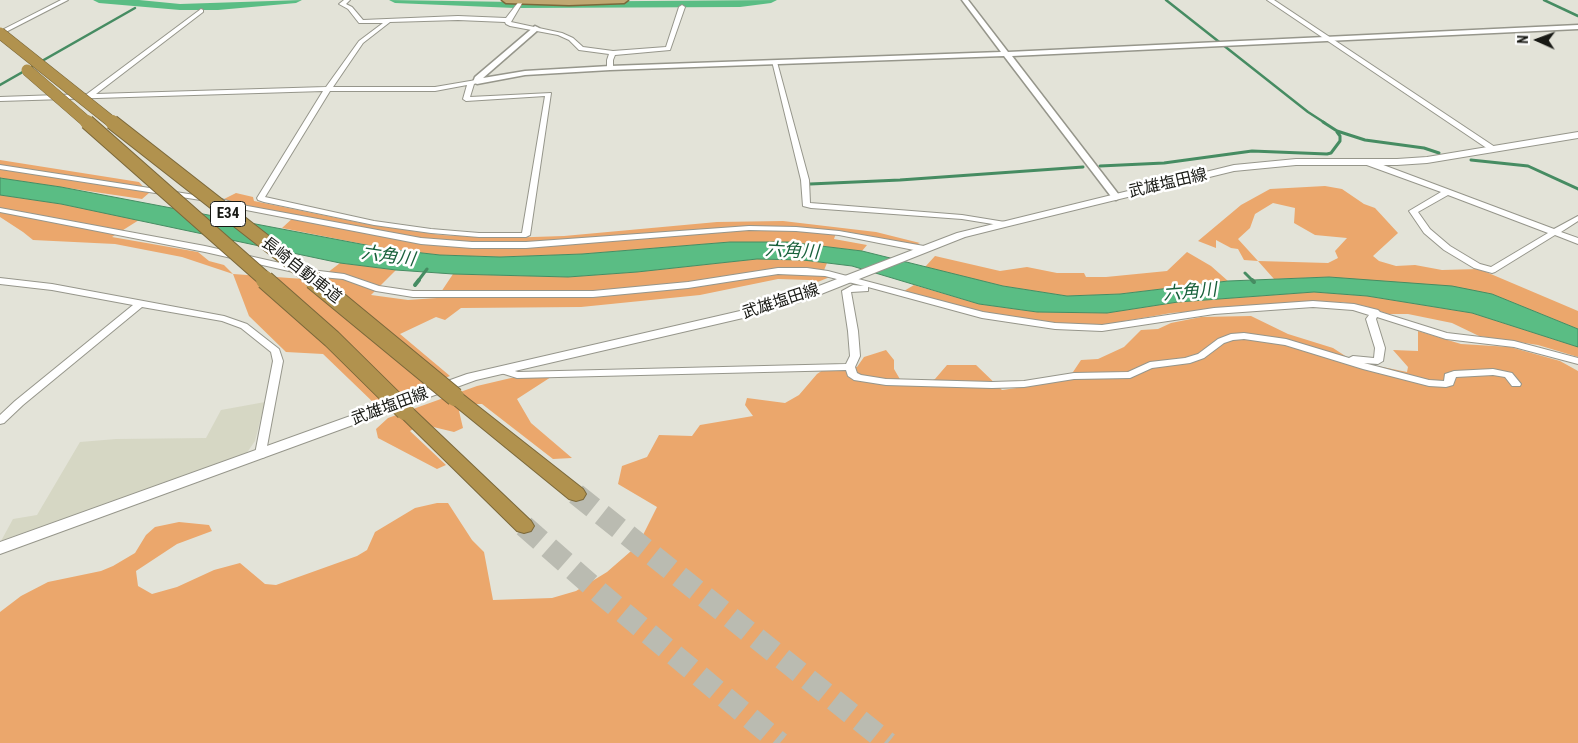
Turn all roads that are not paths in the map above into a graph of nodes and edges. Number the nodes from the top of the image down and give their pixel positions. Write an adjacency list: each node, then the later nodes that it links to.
1 (65, 0): 14 (street)
2 (506, 0): 7 (highway)
3 (624, 0): 7 (highway)
4 (965, 0): 18 (street)
5 (1270, 0): 15 (street)
6 (346, 1): 10 (street)
7 (521, 4): 11 (street)
8 (682, 7): 17 (street)
9 (201, 11): 23 (street)
10 (390, 20): 11 (street); 22 (street)
11 (508, 20): 13 (street)
12 (1578, 27): 15 (street)
13 (534, 28): 17 (street); 21 (street)
14 (0, 33): 51 (highway, 長崎自動車道 / E34, bridge)
15 (1328, 39): 18 (street); 26 (street)
16 (0, 47): 52 (highway, 長崎自動車道 / E34, bridge)
17 (614, 53): 20 (street)
18 (1006, 54): 19 (street); 30 (street)
19 (774, 62): 20 (street); 33 (street)
20 (610, 68): 21 (street)
21 (474, 83): 22 (street); 22 (street)
22 (328, 89): 23 (street)
23 (89, 96): 24 (street)
24 (0, 99)
25 (1578, 135): 26 (main road, 武雄塩田線)
26 (1494, 148): 27 (main road, 武雄塩田線)
27 (1367, 162): 29 (street); 30 (main road, 武雄塩田線)
28 (0, 168): 36 (street)
29 (1447, 192): 34 (street); 34 (street)
30 (1116, 197): 33 (main road, 武雄塩田線)
31 (0, 210): 37 (street)
32 (1578, 218): 34 (street)
33 (1002, 224): 36 (main road, 武雄塩田線)
34 (1556, 233): 35 (street)
35 (1578, 241)
36 (922, 250): 37 (main road, 武雄塩田線)
37 (849, 279): 39 (street); 42 (main road, 武雄塩田線)
38 (0, 281): 40 (street)
39 (886, 291): 41 (street); 45 (street)
40 (140, 304): 49 (street); 50 (street)
41 (1375, 312): 43 (street); 44 (street)
42 (551, 358): 46 (main road, 武雄塩田線); 47 (street)
43 (1346, 360): 45 (street); 48 (street)
44 (1578, 361)
45 (850, 367): 47 (street)
46 (502, 370): 47 (street); 50 (main road, 武雄塩田線)
47 (553, 374)
48 (1516, 384)
49 (0, 421)
50 (261, 454): 53 (main road, 武雄塩田線)
51 (576, 494)
52 (524, 526)
53 (0, 548)

